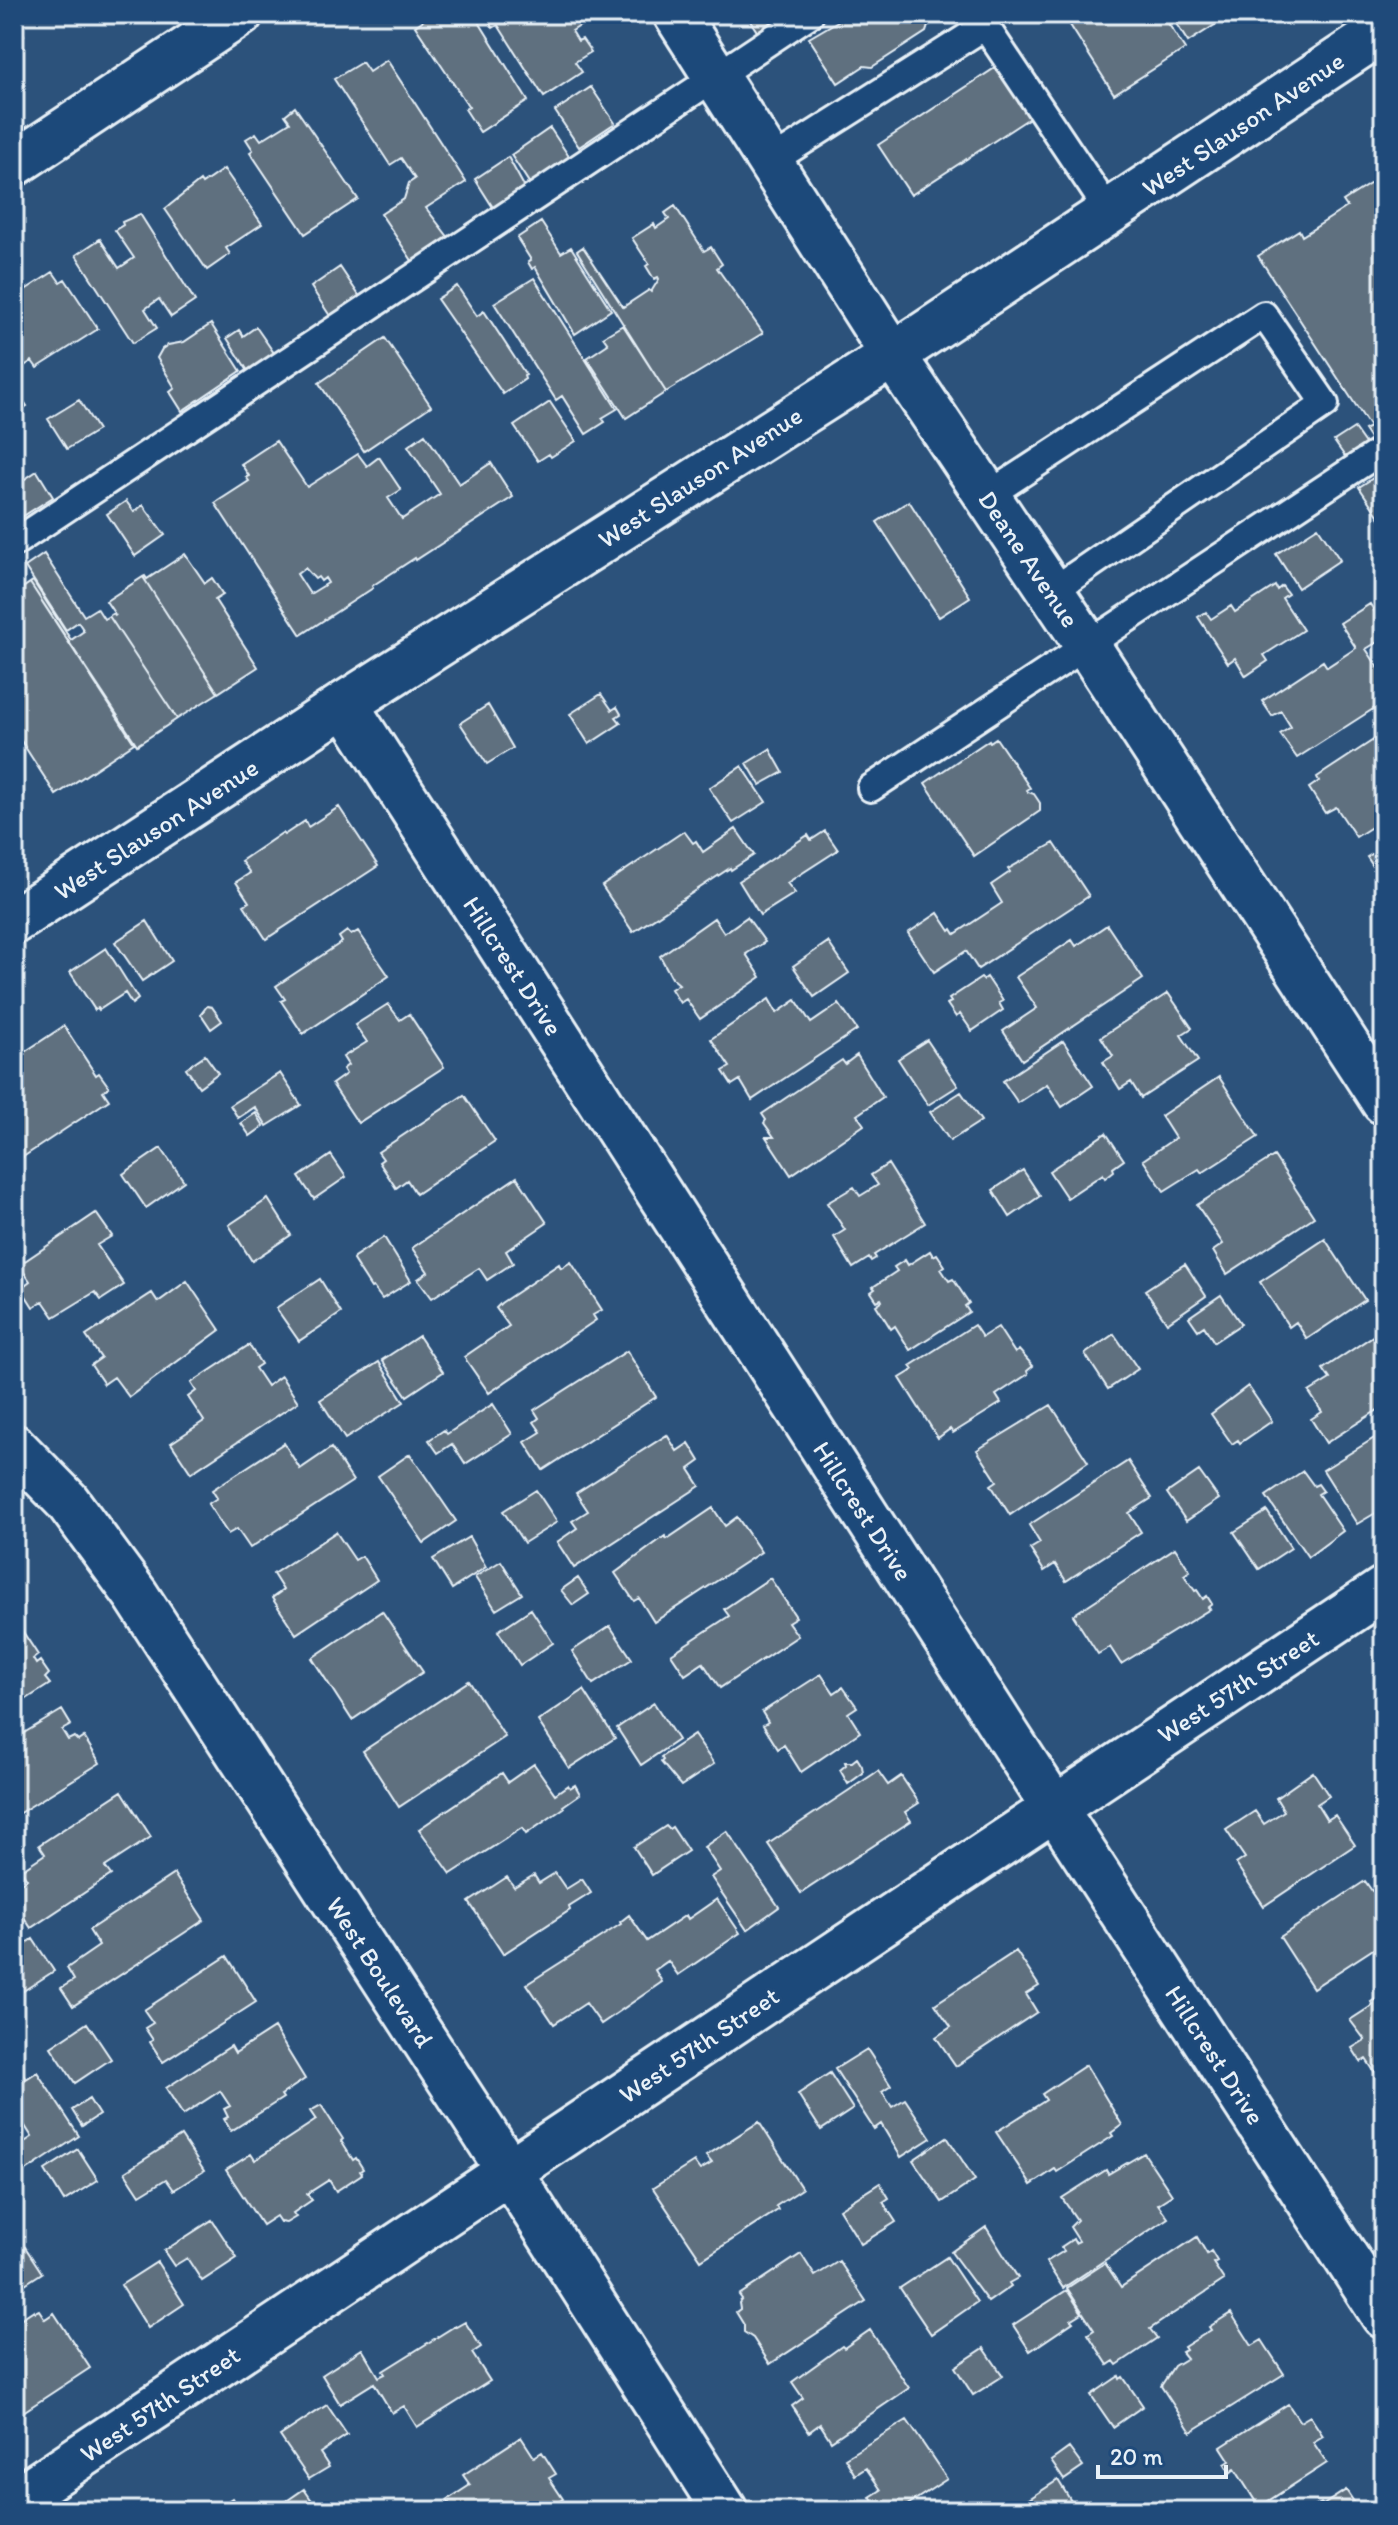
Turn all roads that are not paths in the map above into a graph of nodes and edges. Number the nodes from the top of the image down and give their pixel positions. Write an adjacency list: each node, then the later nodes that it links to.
1 (240, 14): 7 (street)
2 (676, 14): 5 (street, Deane Avenue)
3 (810, 14): 5 (lane)
4 (1384, 30): 8 (street, West Slauson Avenue)
5 (716, 76): 6 (street, Deane Avenue); 12 (lane)
6 (770, 162): 8 (lane); 9 (street, Deane Avenue)
7 (14, 164)
8 (1110, 213): 9 (street, West Slauson Avenue)
9 (893, 355): 11 (street, Deane Avenue); 15 (street, West Slauson Avenue)
10 (1384, 449): 14 (lane)
11 (987, 496): 13 (street, Deane Avenue); 13 (lane)
12 (14, 543)
13 (1051, 592): 14 (street, Deane Avenue)
14 (1087, 645): 16 (lane); 18 (street, Deane Avenue)
15 (345, 704): 17 (street, West Slauson Avenue); 21 (street, Hillcrest Drive)
16 (871, 788)
17 (14, 921)
18 (1384, 1102)
19 (14, 1447): 22 (street, West Boulevard)
20 (1384, 1589): 21 (street, West 57th Street)
21 (1054, 1807): 22 (street, West 57th Street); 23 (street, Hillcrest Drive)
22 (509, 2171): 24 (street, West 57th Street); 25 (street, West Boulevard)
23 (1384, 2316)
24 (14, 2501)
25 (725, 2511)

